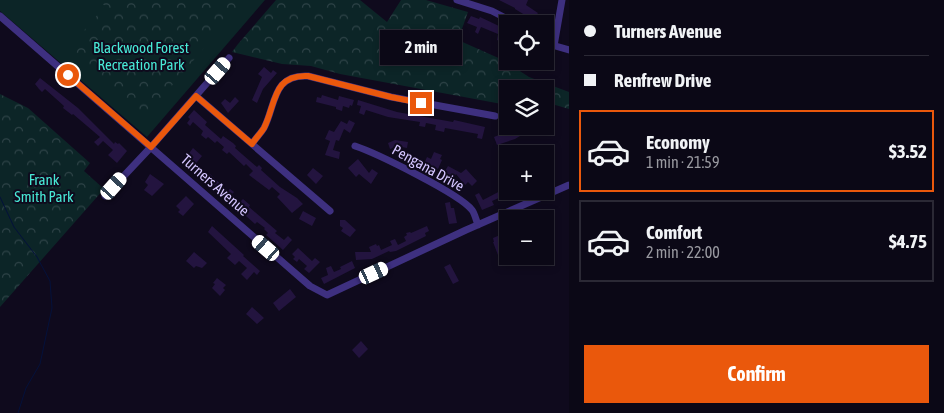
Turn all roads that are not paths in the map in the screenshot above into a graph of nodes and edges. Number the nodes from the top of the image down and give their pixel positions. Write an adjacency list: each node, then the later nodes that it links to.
1 (457, 0): 3 (street)
2 (562, 0): 5 (street)
3 (500, 15)
4 (0, 16): 12 (street, Turners Avenue)
5 (554, 46): 6 (street)
6 (569, 50)
7 (229, 58): 8 (street)
8 (196, 96): 10 (street); 12 (street)
9 (495, 116): 10 (street)
10 (252, 144): 15 (street)
11 (355, 146): 16 (street, Pengana Drive)
12 (151, 147): 14 (street); 16 (street, Turners Avenue)
13 (569, 185): 16 (street, Turners Avenue)
14 (105, 196)
15 (330, 211)
16 (478, 224)

